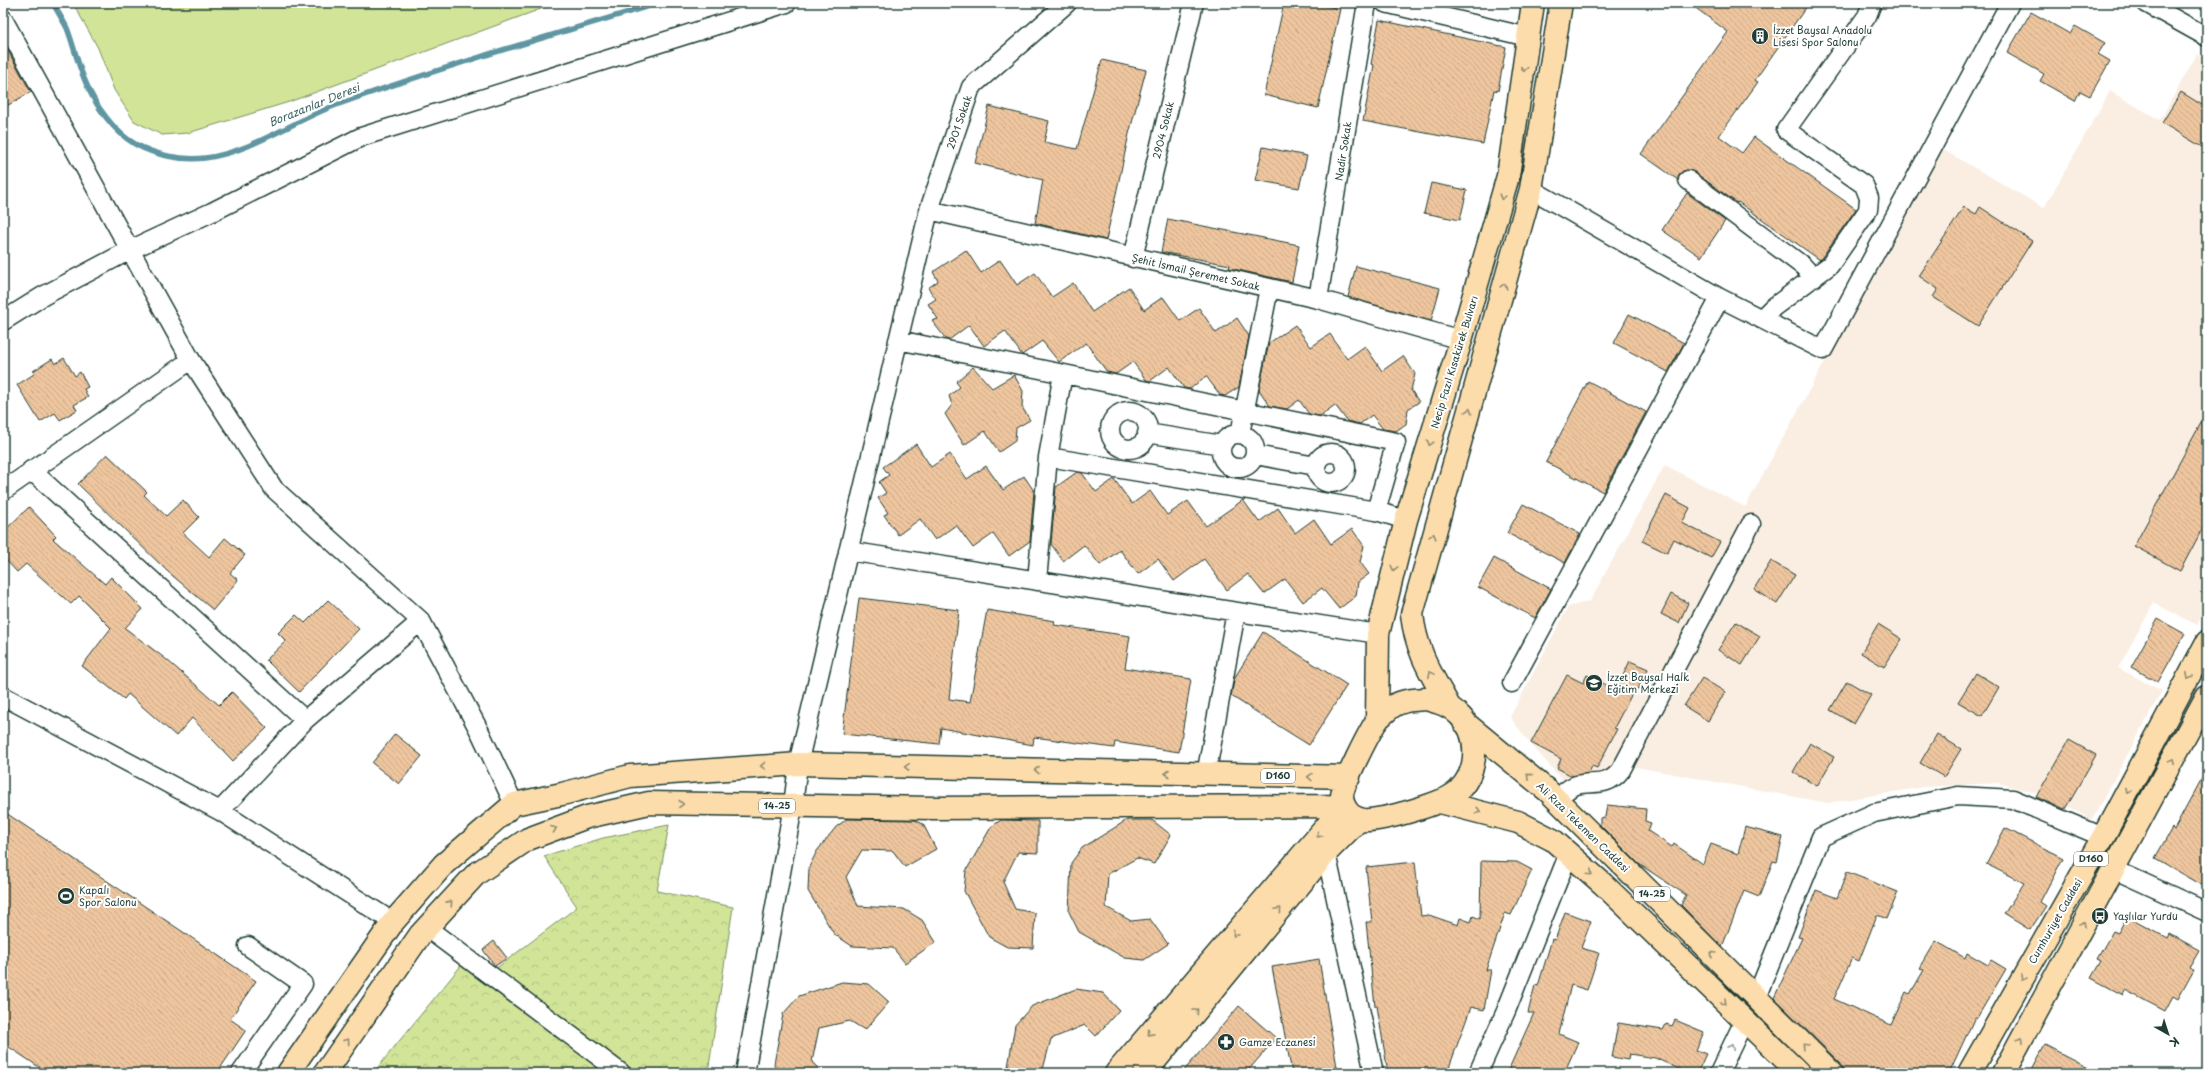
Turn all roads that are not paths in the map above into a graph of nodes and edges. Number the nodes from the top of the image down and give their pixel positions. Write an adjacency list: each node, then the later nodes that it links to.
1 (787, 3): 17 (street)
2 (1067, 3): 16 (street, 2901 Sokak)
3 (1194, 3): 18 (street, 2904 Sokak)
4 (1367, 3): 22 (street, Nadir Sokak)
5 (1385, 3): 12 (street)
6 (1533, 3): 12 (main road, Necip Fazıl Kısakürek Bulvarı)
7 (1561, 3): 15 (main road)
8 (1872, 3): 19 (street)
9 (2010, 3): 23 (street)
10 (2146, 3): 13 (street)
11 (3, 19): 17 (street)
12 (1528, 37): 26 (main road, Necip Fazıl Kısakürek Bulvarı, one-way to 26)
13 (2207, 37)
14 (1688, 180): 19 (street)
15 (1531, 189): 21 (street); 60 (main road, one-way to 15)
16 (929, 210): 18 (street, Şehit İsmail Şeremet Sokak); 25 (street, 2901 Sokak)
17 (130, 250): 24 (street); 27 (street)
18 (1133, 258): 20 (street, Şehit İsmail Şeremet Sokak)
19 (1814, 278): 23 (street)
20 (1269, 288): 22 (street, Şehit İsmail Şeremet Sokak); 31 (street)
21 (1720, 298): 23 (street); 57 (street)
22 (1318, 299): 26 (street, Şehit İsmail Şeremet Sokak)
23 (1762, 319)
24 (3, 321)
25 (898, 340): 28 (street); 51 (street, 2901 Sokak)
26 (1461, 340): 49 (main road, Necip Fazıl Kısakürek Bulvarı, one-way to 49)
27 (191, 360): 42 (street); 54 (street)
28 (1063, 374): 29 (street); 39 (street)
29 (1147, 392): 30 (street); 31 (street)
30 (1136, 412): 33 (street); 36 (street)
31 (1246, 412): 32 (street); 34 (street)
32 (1335, 430): 37 (street); 48 (street)
33 (1147, 433): 35 (street); 36 (street)
34 (1240, 434): 35 (street); 38 (street)
35 (1222, 445): 41 (street)
36 (1126, 449): 43 (street)
37 (1333, 453): 40 (street); 44 (street)
38 (1255, 455): 40 (street); 41 (street)
39 (1048, 457): 43 (street); 52 (street)
40 (1316, 466): 44 (street)
41 (1233, 468): 45 (street)
42 (31, 470): 46 (street); 61 (street)
43 (1126, 470): 45 (street)
44 (1325, 483): 47 (street)
45 (1229, 487): 47 (street)
46 (3, 491)
47 (1320, 502): 48 (street)
48 (1376, 511): 49 (street)
49 (1406, 520): 55 (main road, Necip Fazıl Kısakürek Bulvarı, one-way to 55)
50 (1751, 524): 66 (street)
51 (848, 551): 52 (street); 63 (street, 2901 Sokak)
52 (1037, 580): 53 (street)
53 (1236, 612): 55 (street); 64 (street)
54 (421, 621): 61 (street); 68 (street)
55 (1378, 634): 62 (main road, Necip Fazıl Kısakürek Bulvarı)
56 (2207, 642): 72 (main road, Cumhuriyet Caddesi / D160, one-way to 72)
57 (1512, 683)
58 (3, 696): 70 (street)
59 (2207, 696): 75 (main road, D160, one-way to 59)
60 (1457, 715): 62 (main road, 14-25); 66 (main road, Ali Rıza Tekemen Caddesi / 14-25, one-way to 60); 67 (main road, 14-25)
61 (306, 720): 70 (street)
62 (1377, 721): 65 (main road, 14-25)
63 (798, 764): 64 (main road, one-way to 63); 68 (main road, one-way to 68); 69 (street, 2901 Sokak)
64 (1206, 774): 65 (main road, D160, one-way to 64)
65 (1349, 777): 71 (main road, 14-25)
66 (1558, 801): 80 (main road, Ali Rıza Tekemen Caddesi / 14-25, one-way to 66)
67 (1440, 802): 71 (main road, 14-25); 74 (main road, 14-25, one-way to 74)
68 (514, 804): 77 (main road)
69 (793, 806): 71 (main road, 14-25); 78 (main road, 14-25, one-way to 69); 86 (street, 2901 Sokak)
70 (220, 811): 77 (street)
71 (1352, 813): 73 (main road); 87 (main road, one-way to 87)
72 (2103, 838): 80 (street); 94 (main road, Cumhuriyet Caddesi / D160, one-way to 94)
73 (1326, 853): 88 (main road, one-way to 73); 89 (street)
74 (1569, 853): 81 (main road, 14-25, one-way to 81); 90 (street)
75 (2113, 869): 76 (street); 95 (main road, D160, one-way to 75)
76 (2207, 912)
77 (392, 922): 83 (main road)
78 (427, 928): 84 (main road, 14-25, one-way to 78); 85 (street)
79 (248, 946): 82 (street)
80 (1756, 998): 93 (main road, Ali Rıza Tekemen Caddesi / 14-25, one-way to 80)
81 (1744, 1021): 91 (street, one-way to 81); 92 (main road, 14-25)
82 (241, 1073)
83 (288, 1073)
84 (325, 1073)
85 (621, 1073)
86 (745, 1073)
87 (1116, 1073)
88 (1145, 1073)
89 (1374, 1073)
90 (1478, 1073)
91 (1719, 1073)
92 (1799, 1073)
93 (1832, 1073)
94 (1969, 1073)
95 (2003, 1073)

